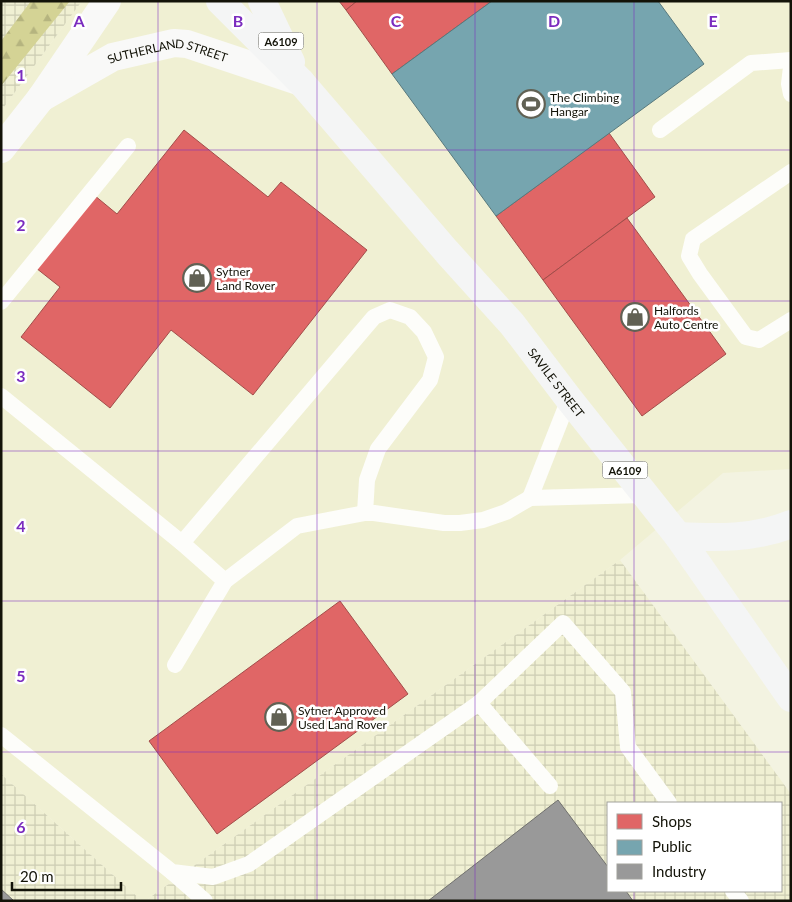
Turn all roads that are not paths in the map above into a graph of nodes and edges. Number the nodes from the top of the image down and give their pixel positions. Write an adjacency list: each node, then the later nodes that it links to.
1 (108, 1): 8 (main road, SUTHERLAND STREET)
2 (220, 1): 6 (main road, SAVILE STREET / A6109)
3 (262, 1): 6 (main road, SAVILE STREET / A6109)
4 (791, 60): 9 (lane)
5 (791, 67): 7 (lane)
6 (301, 82): 8 (main road, SUTHERLAND STREET); 16 (main road, SAVILE STREET / A6109)
7 (791, 94)
8 (41, 98): 11 (main road, SUTHERLAND STREET)
9 (660, 130)
10 (128, 146): 13 (lane)
11 (1, 149)
12 (791, 172): 14 (lane)
13 (1, 302)
14 (791, 320)
15 (1, 396): 22 (lane)
16 (569, 399): 17 (main road, SAVILE STREET / A6109); 18 (lane)
17 (644, 495): 18 (lane); 21 (main road, SAVILE STREET / A6109)
18 (530, 498): 19 (lane)
19 (365, 513): 22 (lane); 23 (lane)
20 (791, 524): 21 (main road)
21 (678, 536): 25 (main road, SAVILE STREET / A6109)
22 (182, 543): 23 (lane)
23 (225, 581): 24 (lane)
24 (175, 665)
25 (791, 698)
26 (479, 703): 28 (lane); 29 (lane); 30 (lane)
27 (1, 735): 30 (lane)
28 (550, 786)
29 (668, 802)
30 (172, 872): 31 (lane)
31 (206, 901)

